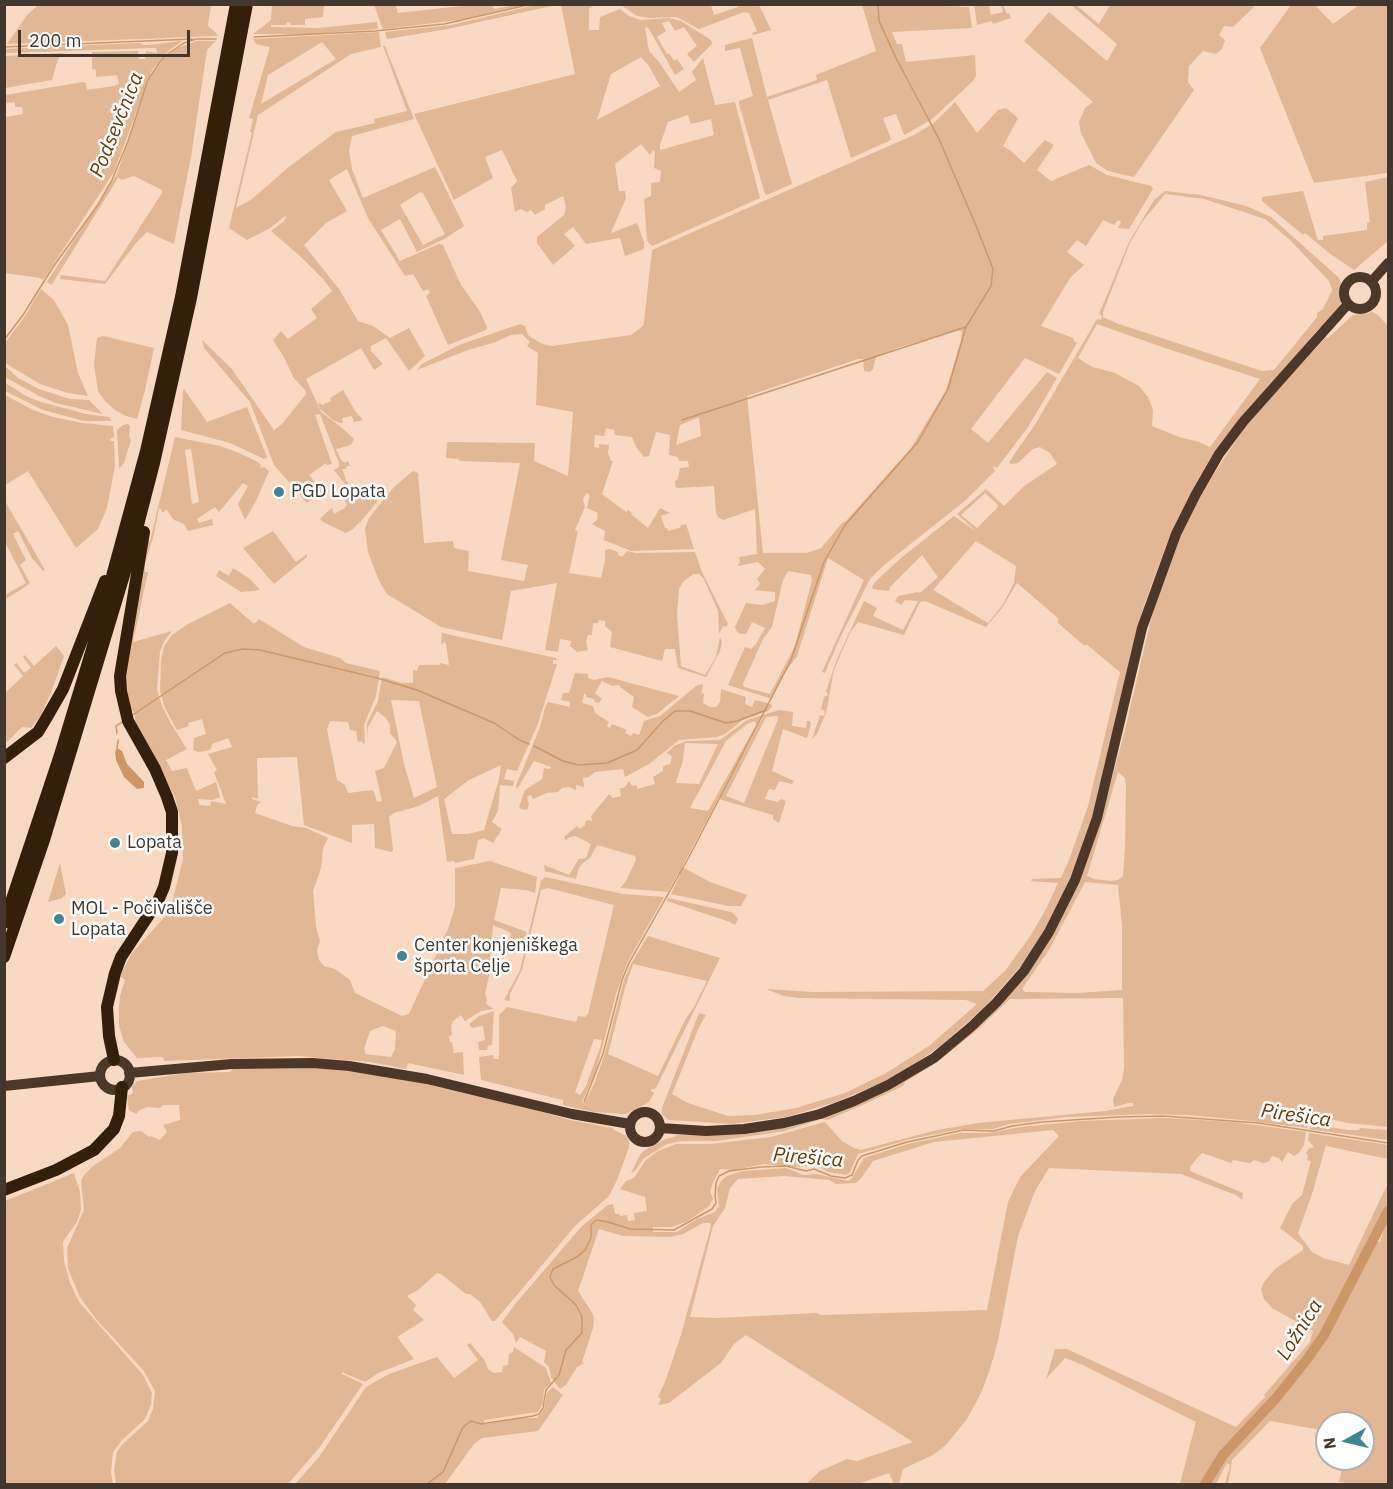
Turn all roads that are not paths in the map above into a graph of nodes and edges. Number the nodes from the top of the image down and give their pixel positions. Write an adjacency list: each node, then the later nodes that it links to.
1 (236, 4): 7 (highway)
2 (247, 4): 6 (highway)
3 (1389, 263): 4 (main road)
4 (1372, 281): 5 (main road); 5 (main road)
5 (1348, 304): 17 (main road)
6 (153, 463): 10 (highway); 11 (highway)
7 (120, 550): 8 (highway); 9 (highway)
8 (4, 758)
9 (4, 923)
10 (4, 957)
11 (114, 1060): 12 (main road); 13 (main road)
12 (129, 1073): 15 (main road); 16 (main road)
13 (100, 1076): 14 (main road); 15 (main road)
14 (4, 1086)
15 (122, 1087): 18 (highway)
16 (630, 1124): 17 (main road); 17 (main road)
17 (660, 1128)
18 (4, 1190)

